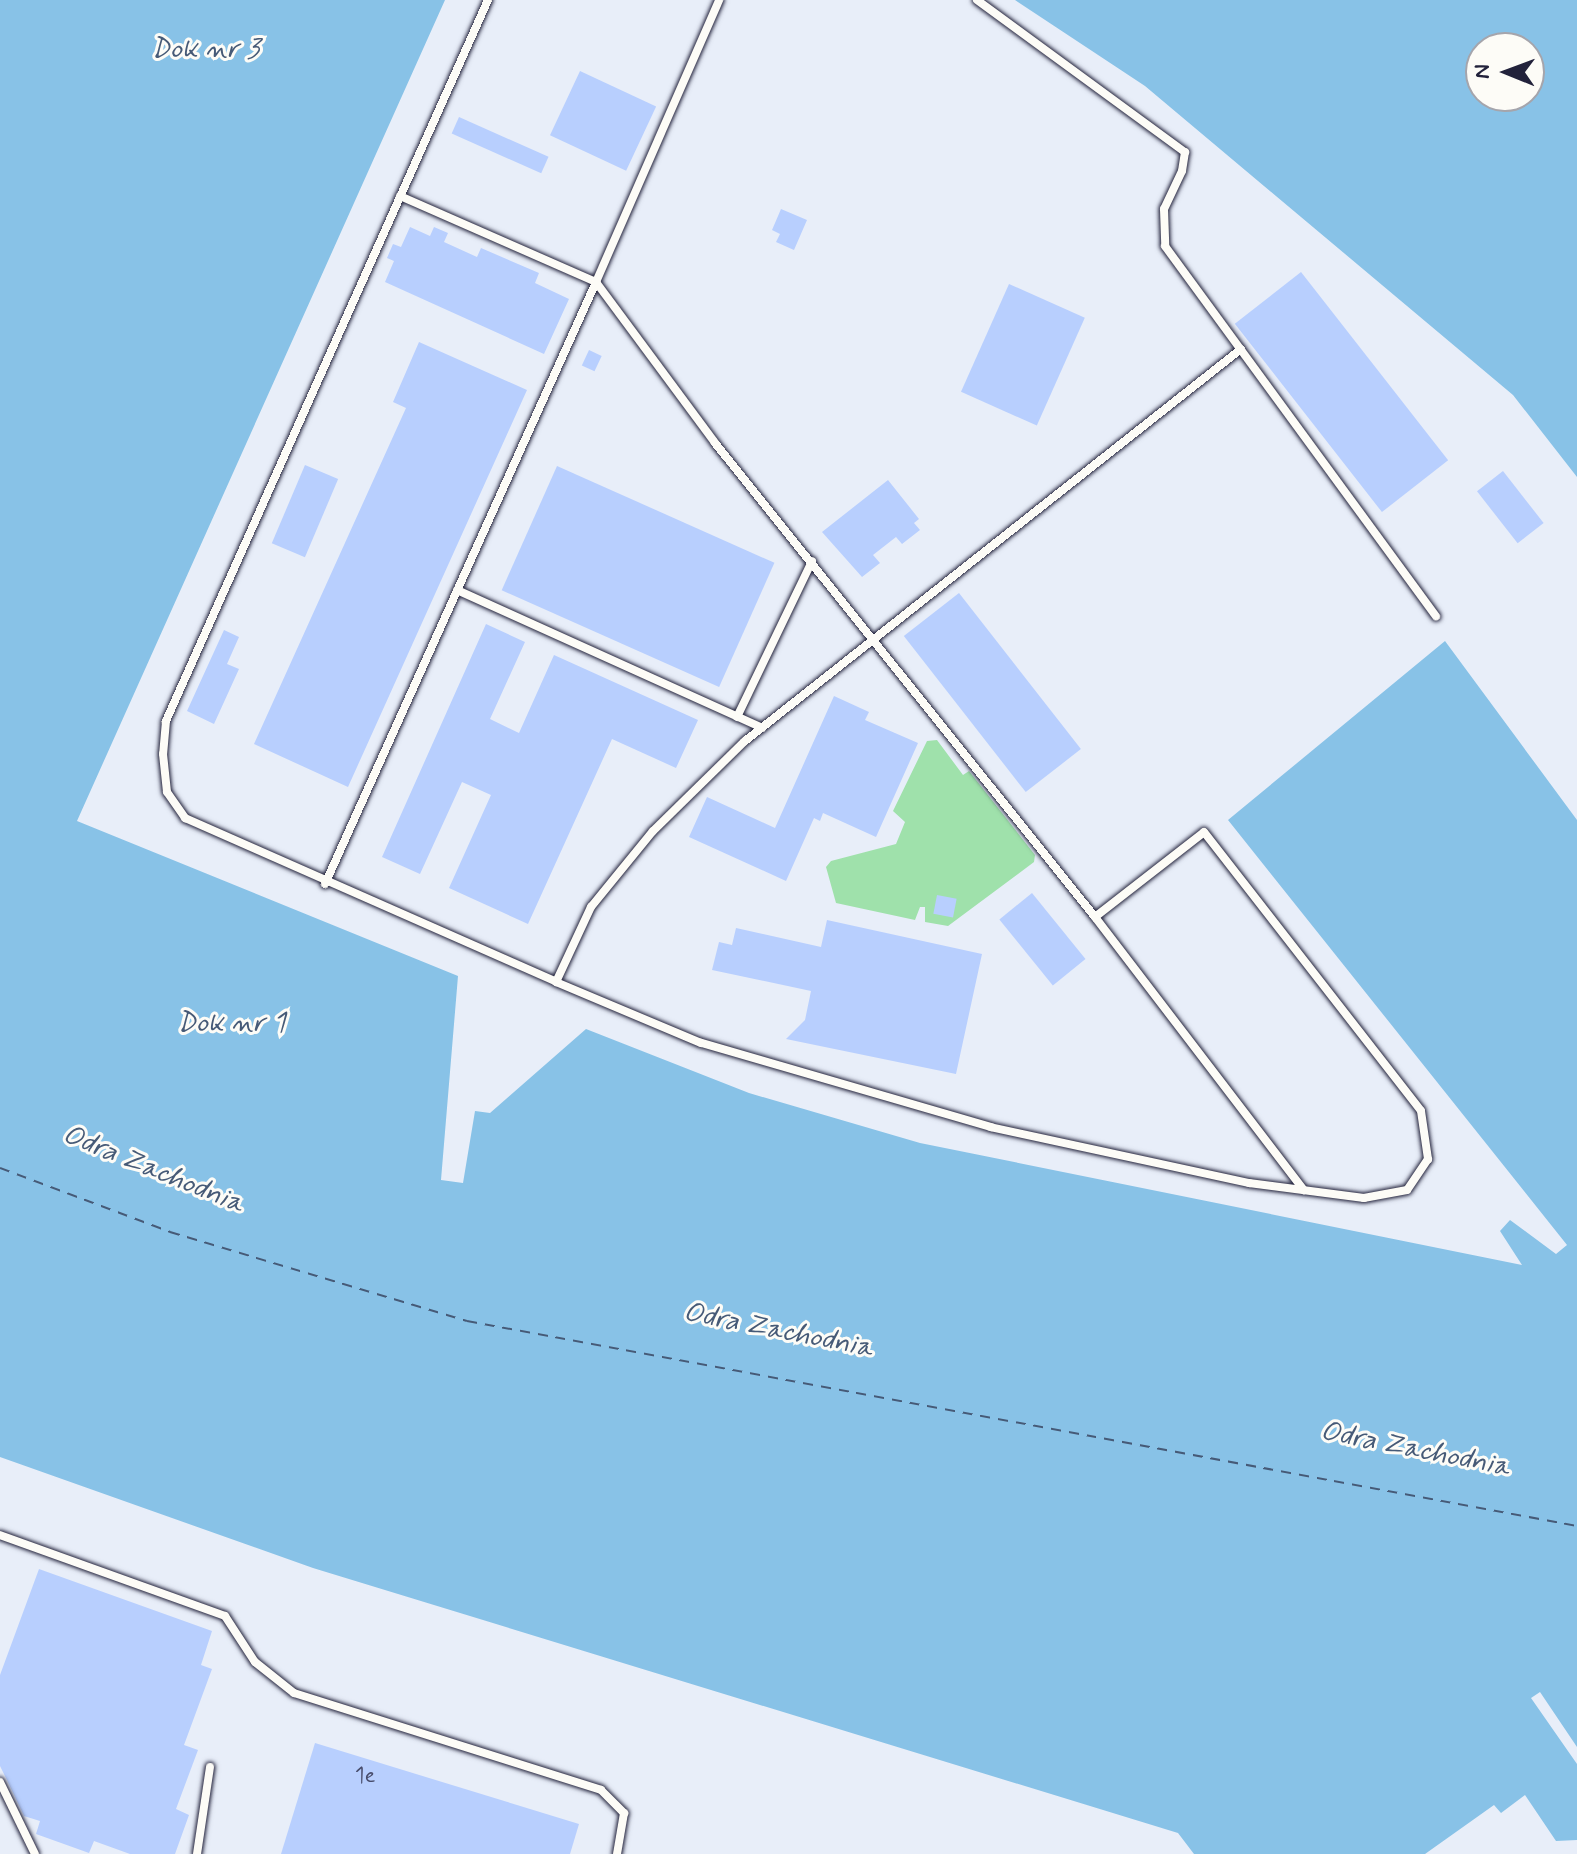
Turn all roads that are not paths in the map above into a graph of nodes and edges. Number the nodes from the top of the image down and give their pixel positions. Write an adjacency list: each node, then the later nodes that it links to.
1 (488, 0): 4 (lane)
2 (719, 0): 5 (lane)
3 (977, 0): 6 (lane)
4 (400, 196): 5 (lane); 13 (lane)
5 (596, 282): 7 (lane); 8 (lane)
6 (1241, 349): 9 (lane); 10 (lane)
7 (812, 561): 10 (lane); 11 (lane)
8 (457, 590): 11 (lane); 13 (lane)
9 (1436, 616)
10 (875, 639): 12 (lane); 14 (lane)
11 (737, 717): 12 (lane)
12 (762, 728): 15 (lane)
13 (325, 884): 15 (lane)
14 (1095, 917): 16 (lane); 16 (lane)
15 (556, 982): 16 (lane)
16 (1304, 1190)
17 (0, 1535): 22 (lane)
18 (210, 1767): 21 (lane)
19 (0, 1782): 20 (lane)
20 (35, 1854)
21 (197, 1854)
22 (617, 1854)

